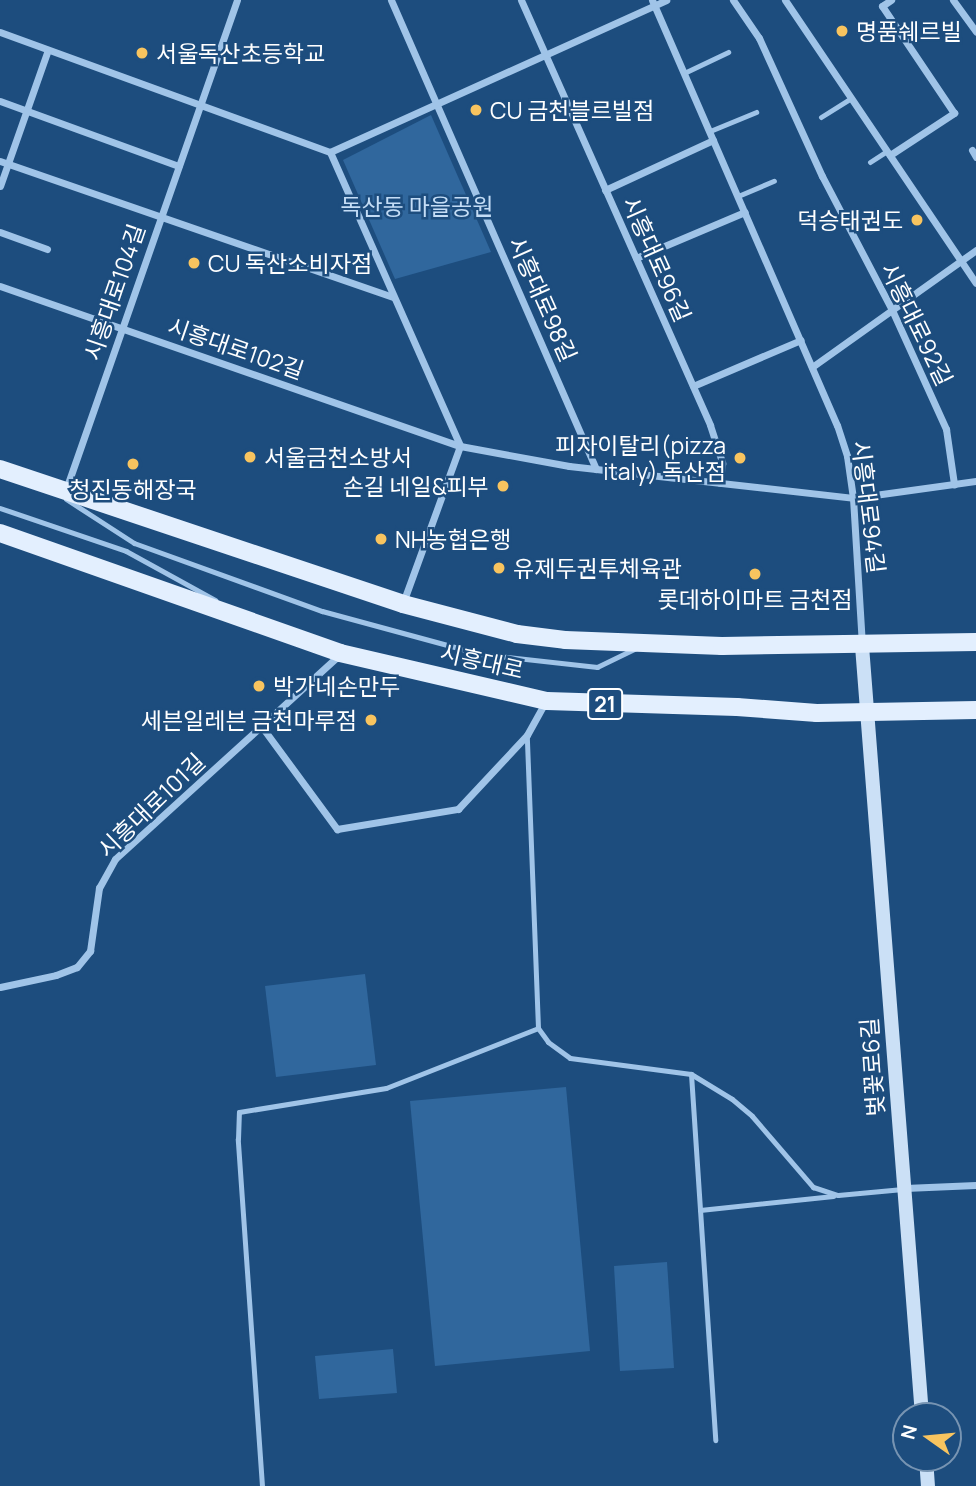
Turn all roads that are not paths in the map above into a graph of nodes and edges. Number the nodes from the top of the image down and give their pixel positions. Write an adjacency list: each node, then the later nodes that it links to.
1 (237, 0): 18 (street, 시흥대로104길)
2 (391, 0): 19 (street, 시흥대로98길)
3 (521, 0): 14 (street, 시흥대로96길)
4 (666, 0): 9 (street)
5 (733, 0): 44 (street, 시흥대로92길)
6 (785, 0): 16 (street)
7 (891, 0): 26 (street)
8 (953, 0): 11 (street)
9 (654, 3): 14 (street); 15 (street, 시흥대로94길)
10 (0, 32): 12 (street)
11 (976, 32)
12 (48, 50): 18 (street); 20 (street)
13 (728, 52): 15 (lane)
14 (546, 55): 19 (street); 32 (street, 시흥대로96길)
15 (684, 73): 23 (street, 시흥대로94길)
16 (851, 98): 22 (lane); 26 (street)
17 (0, 101): 20 (street)
18 (200, 105): 25 (street); 29 (street, 시흥대로104길)
19 (437, 105): 25 (street); 51 (street, 시흥대로98길)
20 (27, 110): 28 (street); 29 (street)
21 (756, 112): 23 (lane)
22 (821, 117)
23 (710, 131): 24 (street, 시흥대로94길)
24 (713, 140): 32 (street); 33 (street, 시흥대로94길)
25 (330, 152): 43 (street)
26 (889, 153): 27 (lane); 40 (street)
27 (870, 162)
28 (4, 163): 31 (street); 35 (street)
29 (179, 166): 35 (street, 시흥대로104길)
30 (774, 181): 33 (lane)
31 (0, 186)
32 (605, 190): 39 (street, 시흥대로96길)
33 (738, 196): 34 (street, 시흥대로94길)
34 (745, 212): 39 (street); 46 (street, 시흥대로94길)
35 (160, 218): 43 (street); 45 (street, 시흥대로104길)
36 (0, 232): 37 (street)
37 (47, 249)
38 (976, 250): 40 (street)
39 (636, 258): 48 (street, 시흥대로96길)
40 (961, 261): 41 (street); 44 (street)
41 (976, 283)
42 (0, 286): 45 (street, 시흥대로102길)
43 (392, 297): 49 (street)
44 (892, 310): 47 (street); 55 (street, 시흥대로92길)
45 (122, 328): 49 (street, 시흥대로102길); 56 (street, 시흥대로104길)
46 (801, 340): 47 (street, 시흥대로94길); 48 (street)
47 (813, 367): 57 (street, 시흥대로94길)
48 (693, 386): 53 (street, 시흥대로96길)
49 (460, 446): 51 (street); 60 (street)
50 (0, 469): 54 (main road, 시흥대로)
51 (596, 469): 53 (street)
52 (976, 481): 55 (street)
53 (720, 482): 57 (street)
54 (42, 484): 56 (main road, 시흥대로); 62 (lane)
55 (954, 484): 57 (street)
56 (64, 492): 60 (main road, 시흥대로)
57 (853, 498): 64 (street, 시흥대로94길)
58 (0, 508): 61 (lane)
59 (0, 533): 61 (main road, 시흥대로 / 21)
60 (403, 604): 62 (main road, 시흥대로)
61 (244, 619): 65 (main road, 시흥대로 / 21)
62 (648, 642): 64 (main road, 시흥대로)
63 (976, 642): 64 (main road, 시흥대로)
64 (862, 646): 68 (street, 벚꽃로6길)
65 (340, 653): 66 (main road, 시흥대로 / 21); 69 (street, 시흥대로101길)
66 (547, 701): 68 (main road, 시흥대로 / 21); 70 (street)
67 (976, 710): 68 (main road, 시흥대로 / 21)
68 (867, 713): 75 (street, 벚꽃로6길)
69 (262, 727): 70 (street); 71 (street, 시흥대로101길)
70 (527, 736): 72 (lane)
71 (0, 987)
72 (538, 1028): 73 (lane); 80 (lane)
73 (691, 1074): 76 (lane); 77 (lane)
74 (976, 1185): 75 (street)
75 (905, 1188): 76 (lane); 78 (street, 벚꽃로6길)
76 (838, 1195): 77 (lane)
77 (700, 1210): 79 (lane)
78 (921, 1402)
79 (715, 1440)
80 (262, 1486)

